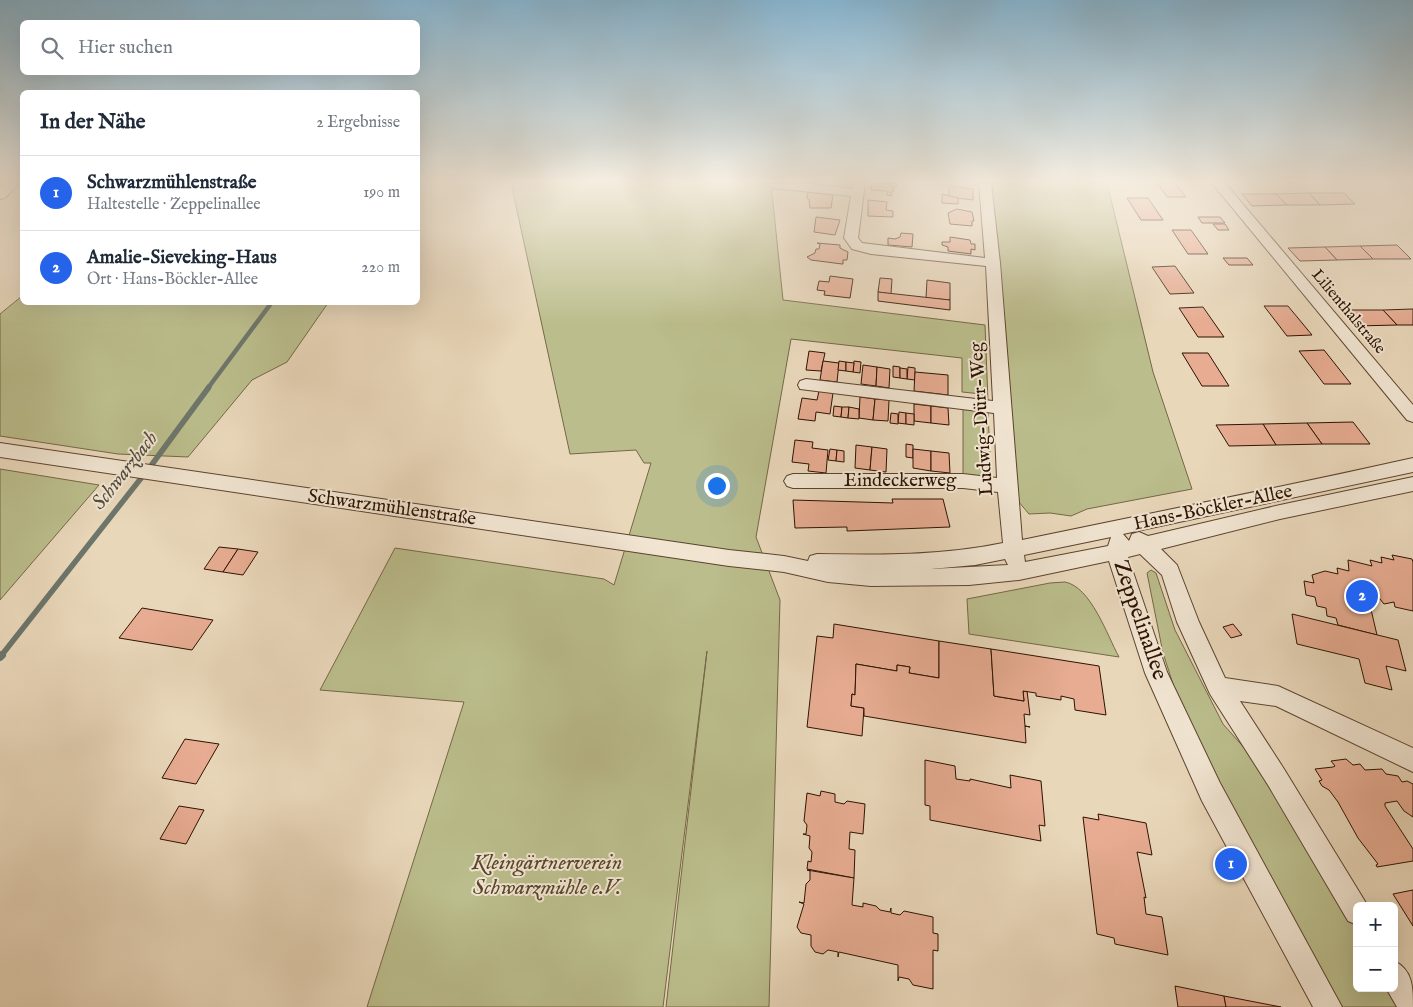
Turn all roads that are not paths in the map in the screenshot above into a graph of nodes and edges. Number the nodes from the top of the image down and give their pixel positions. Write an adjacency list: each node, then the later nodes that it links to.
1 (852, 230): 4 (street)
2 (989, 230): 4 (street, Ludwig-Dürr-Weg)
3 (1257, 230): 7 (street, Lilienthalstraße)
4 (993, 264): 6 (street, Ludwig-Dürr-Weg)
5 (806, 385): 6 (street)
6 (1002, 408): 13 (street, Ludwig-Dürr-Weg)
7 (1413, 416)
8 (0, 450): 10 (street, Schwarzmühlenstraße)
9 (1413, 465): 14 (street, Hans-Böckler-Allee)
10 (136, 470): 18 (street, Schwarzmühlenstraße)
11 (793, 481): 13 (street, Eindeckerweg)
12 (1413, 484): 15 (street, Hans-Böckler-Allee)
13 (1007, 486): 16 (street, Ludwig-Dürr-Weg)
14 (1122, 528): 15 (street, Zeppelinallee); 16 (street, Hans-Böckler-Allee); 17 (street, Zeppelinallee)
15 (1146, 546): 17 (street, Hans-Böckler-Allee); 20 (street, Zeppelinallee)
16 (1013, 550): 18 (street, Schwarzmühlenstraße); 19 (street, Ludwig-Dürr-Weg)
17 (1116, 552): 19 (street, Hans-Böckler-Allee); 24 (street, Zeppelinallee)
18 (784, 564): 19 (street, Schwarzmühlenstraße)
19 (1019, 572)
20 (1218, 688): 21 (street); 22 (street, Zeppelinallee)
21 (1413, 760)
22 (1353, 905)
23 (1398, 982): 25 (street)
24 (1328, 1007)
25 (1413, 1007)

